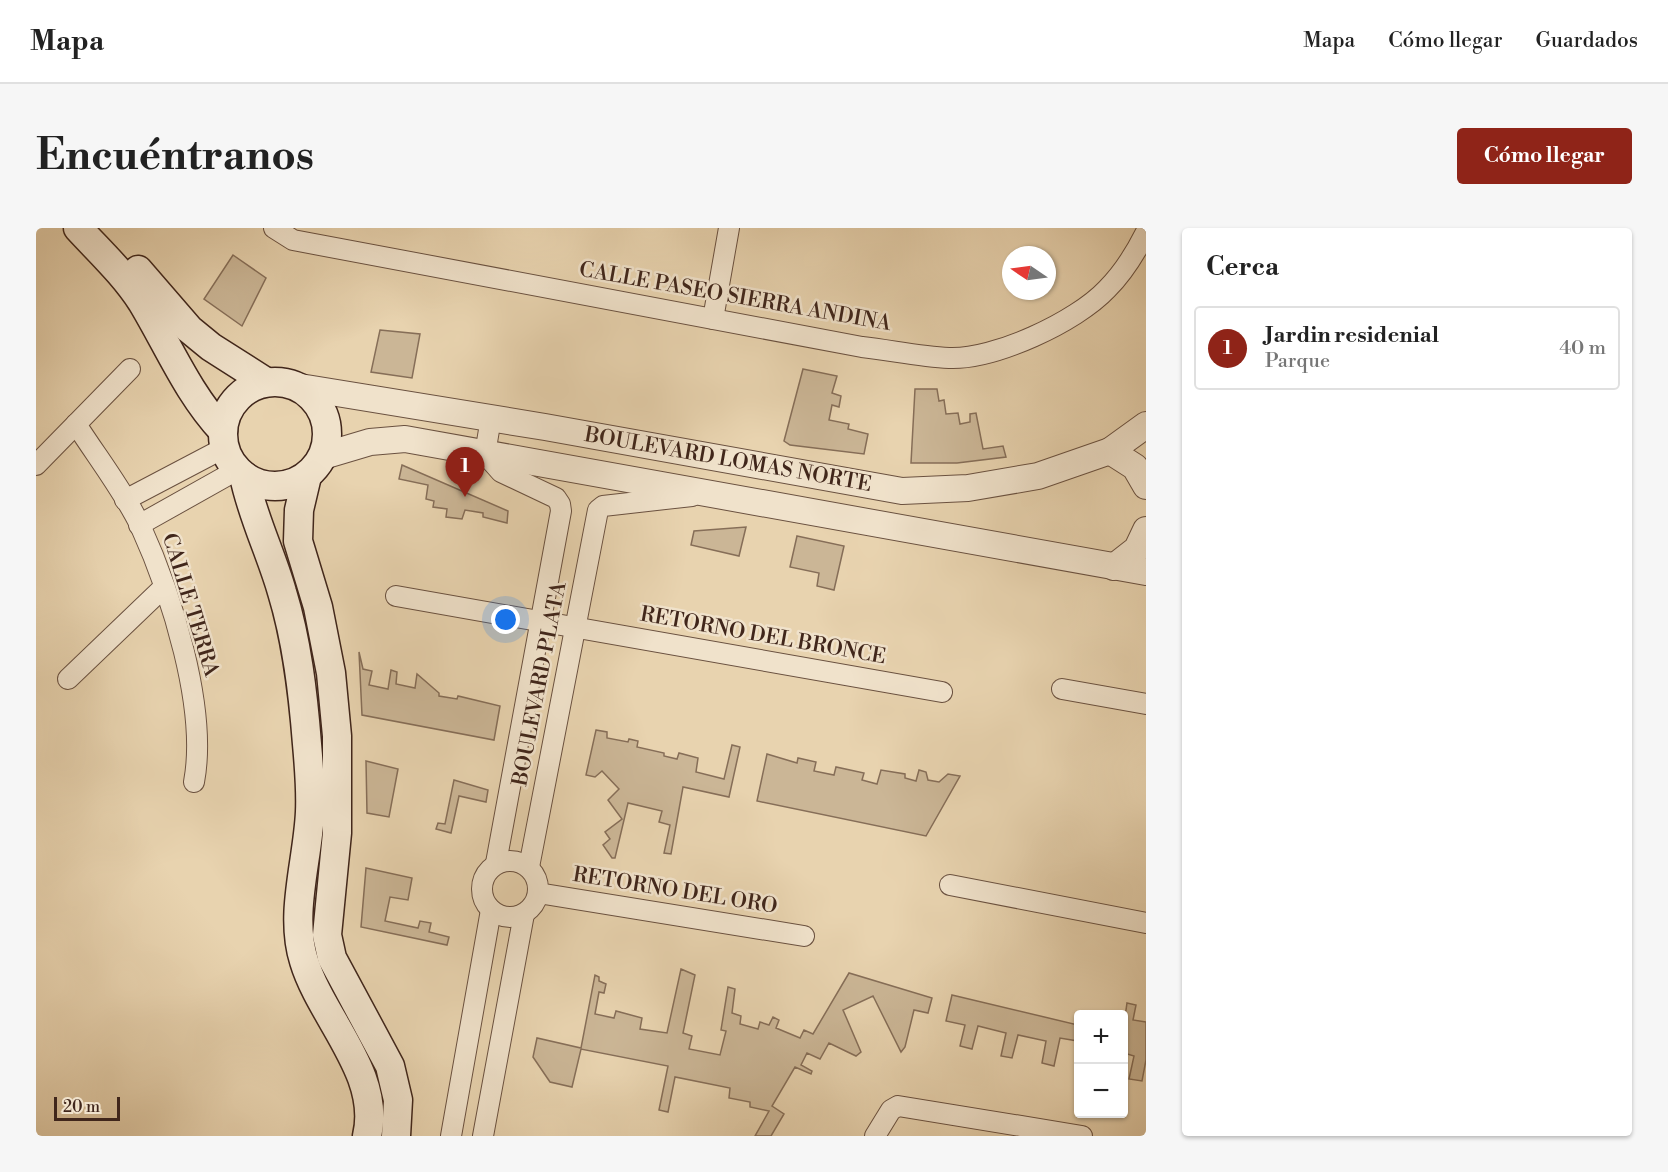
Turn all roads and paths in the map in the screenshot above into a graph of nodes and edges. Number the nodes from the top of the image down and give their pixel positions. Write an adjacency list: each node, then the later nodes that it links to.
1 (78, 228): 17 (main road)
2 (102, 228): 8 (main road)
3 (274, 228): 6 (street, CALLE PASEO SIERRA ANDINA)
4 (729, 228): 6 (street)
5 (1146, 232): 6 (street, CALLE PASEO SIERRA ANDINA)
6 (712, 319)
7 (130, 369): 12 (street)
8 (266, 382): 9 (main road); 17 (main road)
9 (300, 387): 10 (street, BOULEVARD LOMAS NORTE); 19 (main road)
10 (453, 411): 11 (street, BOULEVARD LOMAS NORTE); 14 (street)
11 (492, 418): 15 (street, BOULEVARD LOMAS NORTE); 16 (street)
12 (76, 424): 18 (street); 22 (street, CALLE TERRA)
13 (1146, 425): 15 (street, BOULEVARD LOMAS NORTE)
14 (446, 448): 16 (street, BOULEVARD LOMAS NORTE); 19 (street, BOULEVARD LOMAS NORTE)
15 (1110, 451): 20 (street)
16 (485, 454): 21 (street, BOULEVARD LOMAS NORTE); 29 (street, BOULEVARD PLATA)
17 (232, 456): 19 (main road); 22 (street); 23 (street); 45 (main road)
18 (36, 465)
19 (315, 466): 43 (main road)
20 (1146, 486)
21 (708, 494): 25 (street, BOULEVARD LOMAS NORTE); 30 (street, BOULEVARD PLATA)
22 (125, 500): 23 (street, CALLE TERRA)
23 (139, 525): 27 (street, CALLE TERRA)
24 (1146, 530): 25 (street)
25 (1114, 567): 26 (street, BOULEVARD LOMAS NORTE)
26 (1146, 572)
27 (164, 587): 31 (street); 35 (street, CALLE TERRA)
28 (396, 596): 29 (street, RETORNO DEL BRONCE)
29 (540, 621): 30 (street, RETORNO DEL BRONCE); 36 (street, BOULEVARD PLATA)
30 (575, 627): 33 (street, RETORNO DEL BRONCE); 37 (street, BOULEVARD PLATA)
31 (68, 679)
32 (1062, 689): 34 (street)
33 (942, 692)
34 (1146, 704)
35 (194, 782)
36 (496, 863): 37 (street); 40 (street)
37 (529, 867): 39 (street)
38 (950, 885): 42 (street)
39 (538, 893): 41 (street); 44 (street, RETORNO DEL ORO)
40 (490, 910): 41 (street); 48 (street)
41 (524, 914): 49 (street)
42 (1146, 923)
43 (327, 935): 45 (main road); 47 (main road)
44 (804, 936)
45 (300, 947): 46 (main road)
46 (367, 1136)
47 (396, 1136)
48 (451, 1136)
49 (483, 1136)
50 (875, 1136): 51 (street)
51 (1082, 1136)

